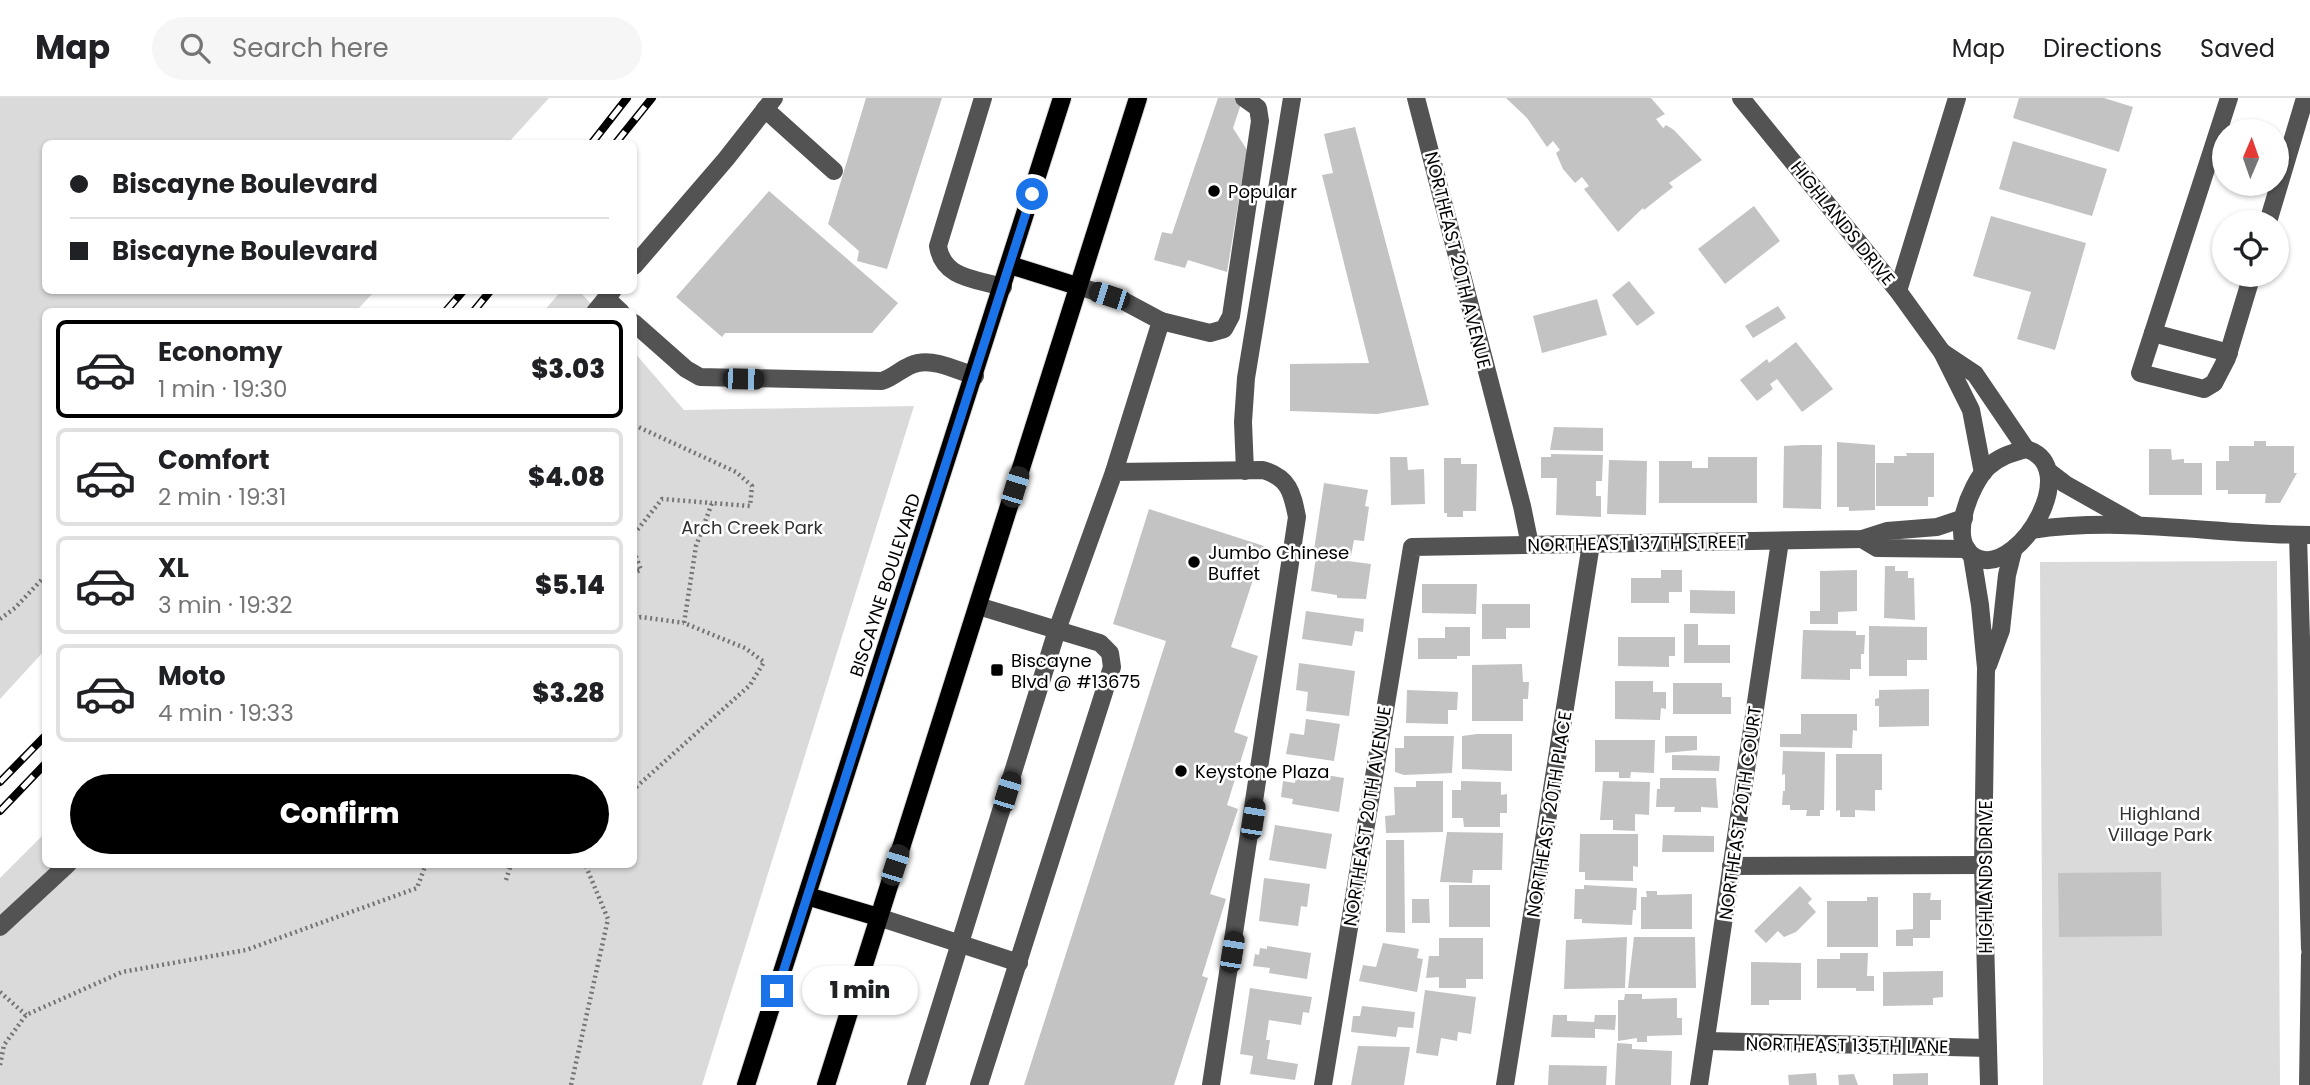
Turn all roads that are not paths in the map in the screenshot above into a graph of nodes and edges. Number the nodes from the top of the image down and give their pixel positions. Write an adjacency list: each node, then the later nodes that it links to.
1 (983, 98): 17 (street)
2 (1062, 98): 15 (main road, BISCAYNE BOULEVARD)
3 (1138, 98): 16 (main road)
4 (1244, 98): 20 (street)
5 (1292, 98): 27 (street)
6 (1416, 98): 38 (street, NORTHEAST 20TH AVENUE)
7 (1741, 98): 19 (street, HIGHLANDS DRIVE)
8 (1957, 98): 19 (street)
9 (2229, 98): 22 (street)
10 (2305, 98): 13 (street)
11 (769, 104): 12 (street); 14 (street)
12 (834, 170)
13 (2272, 210)
14 (637, 262)
15 (1010, 265): 16 (main road); 17 (main road, BISCAYNE BOULEVARD)
16 (1077, 286): 20 (street); 42 (main road)
17 (1003, 287): 25 (main road, BISCAYNE BOULEVARD)
18 (2248, 287): 24 (street)
19 (1898, 290): 23 (street, HIGHLANDS DRIVE)
20 (1161, 321): 29 (street)
21 (637, 326): 25 (street)
22 (2153, 333): 24 (street); 24 (street)
23 (1941, 352): 26 (street, HIGHLANDS DRIVE); 30 (street, HIGHLANDS DRIVE)
24 (2229, 353)
25 (975, 376): 50 (main road, BISCAYNE BOULEVARD)
26 (2026, 449): 28 (street); 30 (street)
27 (1245, 471): 29 (street); 63 (street)
28 (2048, 471): 32 (street); 33 (street)
29 (1114, 472): 43 (street)
30 (1983, 472): 31 (street)
31 (1964, 519): 35 (street, NORTHEAST 137TH STREET); 41 (street)
32 (2136, 524): 33 (street); 34 (street)
33 (2031, 530): 40 (street)
34 (2304, 535): 44 (street)
35 (1862, 539): 36 (street, NORTHEAST 137TH STREET); 41 (street, NORTHEAST 137TH STREET)
36 (1780, 541): 37 (street, NORTHEAST 137TH STREET); 48 (street, NORTHEAST 20TH COURT)
37 (1591, 544): 38 (street, NORTHEAST 137TH STREET); 65 (street, NORTHEAST 20TH PLACE)
38 (1530, 545): 39 (street, NORTHEAST 137TH STREET)
39 (1412, 547): 64 (street, NORTHEAST 20TH AVENUE)
40 (2013, 551): 41 (street); 45 (street, HIGHLANDS DRIVE)
41 (1969, 552): 45 (street, HIGHLANDS DRIVE)
42 (978, 606): 43 (street); 51 (main road)
43 (1058, 630): 53 (street); 56 (street)
44 (2306, 667): 46 (street)
45 (1986, 668): 47 (street, HIGHLANDS DRIVE)
46 (2308, 808): 54 (street)
47 (1983, 865): 48 (street); 58 (street, HIGHLANDS DRIVE)
48 (1731, 866): 57 (street, NORTHEAST 20TH COURT)
49 (64, 868): 52 (street)
50 (807, 896): 51 (main road); 59 (main road, BISCAYNE BOULEVARD)
51 (878, 917): 53 (street); 60 (main road)
52 (0, 927)
53 (961, 944): 56 (street); 61 (street)
54 (2310, 948)
55 (2310, 955): 68 (street)
56 (1019, 963): 62 (street)
57 (1707, 1041): 58 (street, NORTHEAST 135TH LANE); 66 (street, NORTHEAST 20TH COURT)
58 (1988, 1048): 67 (street, HIGHLANDS DRIVE)
59 (746, 1085)
60 (826, 1085)
61 (916, 1085)
62 (979, 1085)
63 (1211, 1085)
64 (1323, 1085)
65 (1505, 1085)
66 (1699, 1085)
67 (1989, 1085)
68 (2308, 1085)

